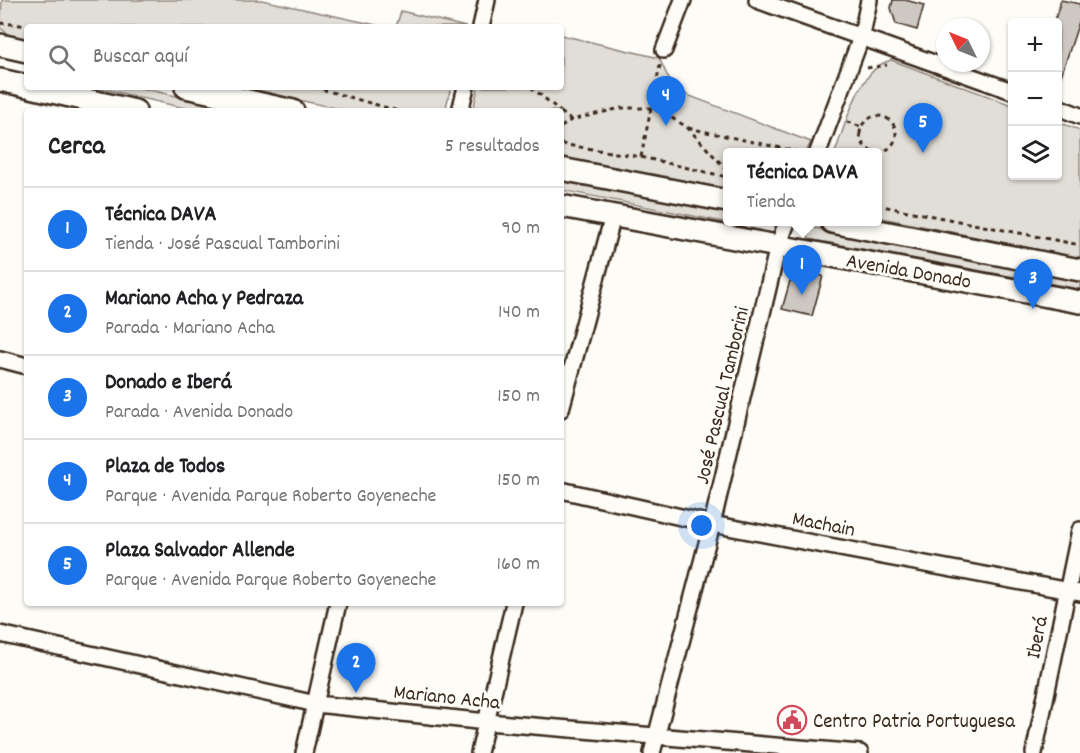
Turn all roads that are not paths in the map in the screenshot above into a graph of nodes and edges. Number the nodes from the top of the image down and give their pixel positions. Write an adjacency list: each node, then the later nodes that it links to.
1 (487, 0): 5 (street)
2 (683, 0): 9 (street)
3 (757, 0): 6 (street)
4 (869, 0): 6 (street)
5 (482, 24)
6 (862, 35): 15 (street); 21 (street)
7 (0, 45): 8 (main road)
8 (24, 50)
9 (664, 50)
10 (0, 80): 11 (main road)
11 (24, 86)
12 (42, 90): 16 (main road)
13 (199, 90): 17 (main road)
14 (465, 90): 18 (street)
15 (1008, 90)
16 (122, 108)
17 (280, 108)
18 (461, 108)
19 (1062, 109): 20 (street)
20 (1080, 116)
21 (820, 148)
22 (564, 169): 23 (main road)
23 (723, 200)
24 (564, 207): 25 (main road, Avenida Donado)
25 (613, 216): 28 (main road, Avenida Donado); 33 (street)
26 (786, 226): 28 (street, José Pascual Tamborini)
27 (853, 226): 29 (main road)
28 (778, 246): 30 (main road, Avenida Donado); 35 (street, José Pascual Tamborini)
29 (1080, 270)
30 (1080, 302)
31 (0, 359): 32 (street)
32 (24, 365)
33 (564, 398)
34 (564, 491): 35 (street, Machain)
35 (712, 524): 37 (street, Machain); 43 (street, José Pascual Tamborini)
36 (1080, 530): 37 (street, Iberá)
37 (1074, 592): 48 (street, Iberá)
38 (337, 606): 41 (street)
39 (513, 606): 42 (street)
40 (0, 634): 41 (street, Mariano Acha)
41 (316, 704): 42 (street, Mariano Acha); 44 (street)
42 (487, 722): 43 (street, Mariano Acha); 45 (street)
43 (657, 734): 46 (street, José Pascual Tamborini); 47 (street, Mariano Acha)
44 (304, 753)
45 (479, 753)
46 (652, 753)
47 (860, 753)
48 (1034, 753)

